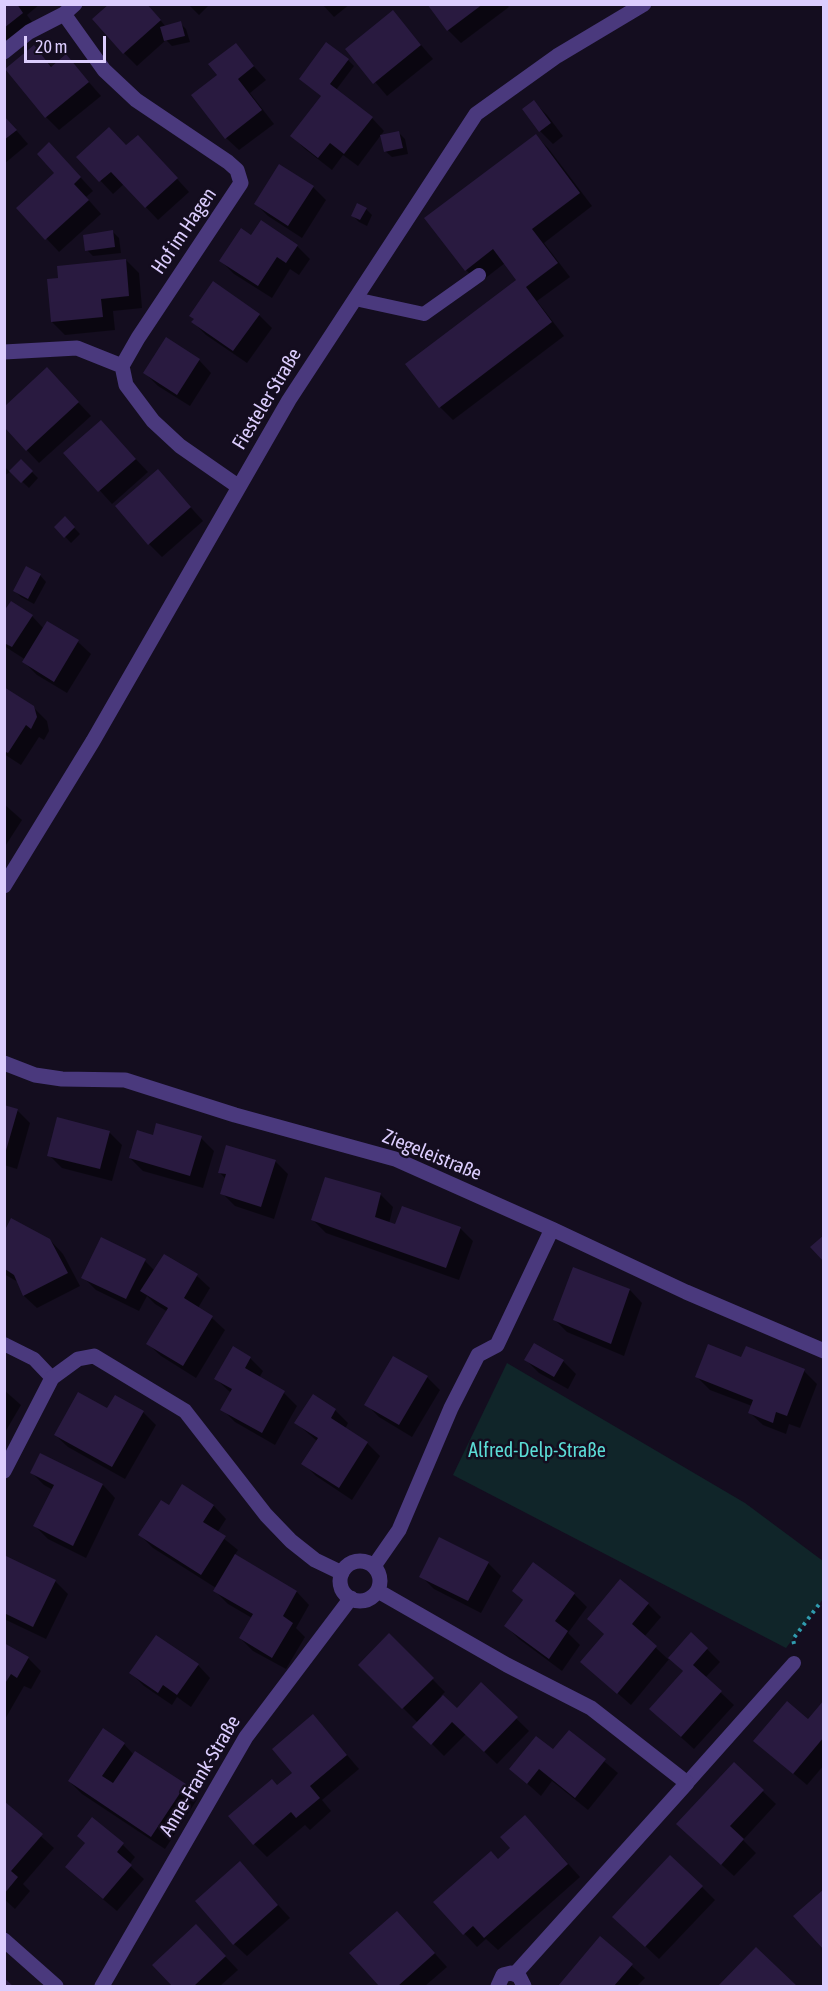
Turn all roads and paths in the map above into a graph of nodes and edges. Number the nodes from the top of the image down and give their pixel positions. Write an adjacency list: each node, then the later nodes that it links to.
1 (644, 4): 5 (street, Fiesteler Straße)
2 (70, 9): 3 (street, Hof im Hagen); 7 (street, Hof im Hagen)
3 (4, 52)
4 (479, 275): 5 (lane)
5 (355, 298): 8 (street, Fiesteler Straße)
6 (4, 352): 7 (street)
7 (122, 366): 8 (street)
8 (239, 488): 9 (street, Fiesteler Straße)
9 (4, 886)
10 (4, 1063): 11 (street, Ziegeleistraße)
11 (552, 1228): 13 (street, Ziegeleistraße); 16 (street)
12 (4, 1344): 14 (lane)
13 (824, 1351)
14 (52, 1378): 15 (street); 17 (street)
15 (4, 1471)
16 (374, 1566): 17 (street); 18 (street)
17 (342, 1573): 19 (street)
18 (378, 1591): 19 (street); 22 (street)
19 (351, 1598): 26 (street, Anne-Frank-Straße)
20 (824, 1604): 21 (path)
21 (794, 1663): 22 (lane)
22 (687, 1783): 24 (street)
23 (4, 1940): 25 (street)
24 (520, 1980): 27 (street)
25 (56, 1986)
26 (102, 1986)
27 (498, 1986)

